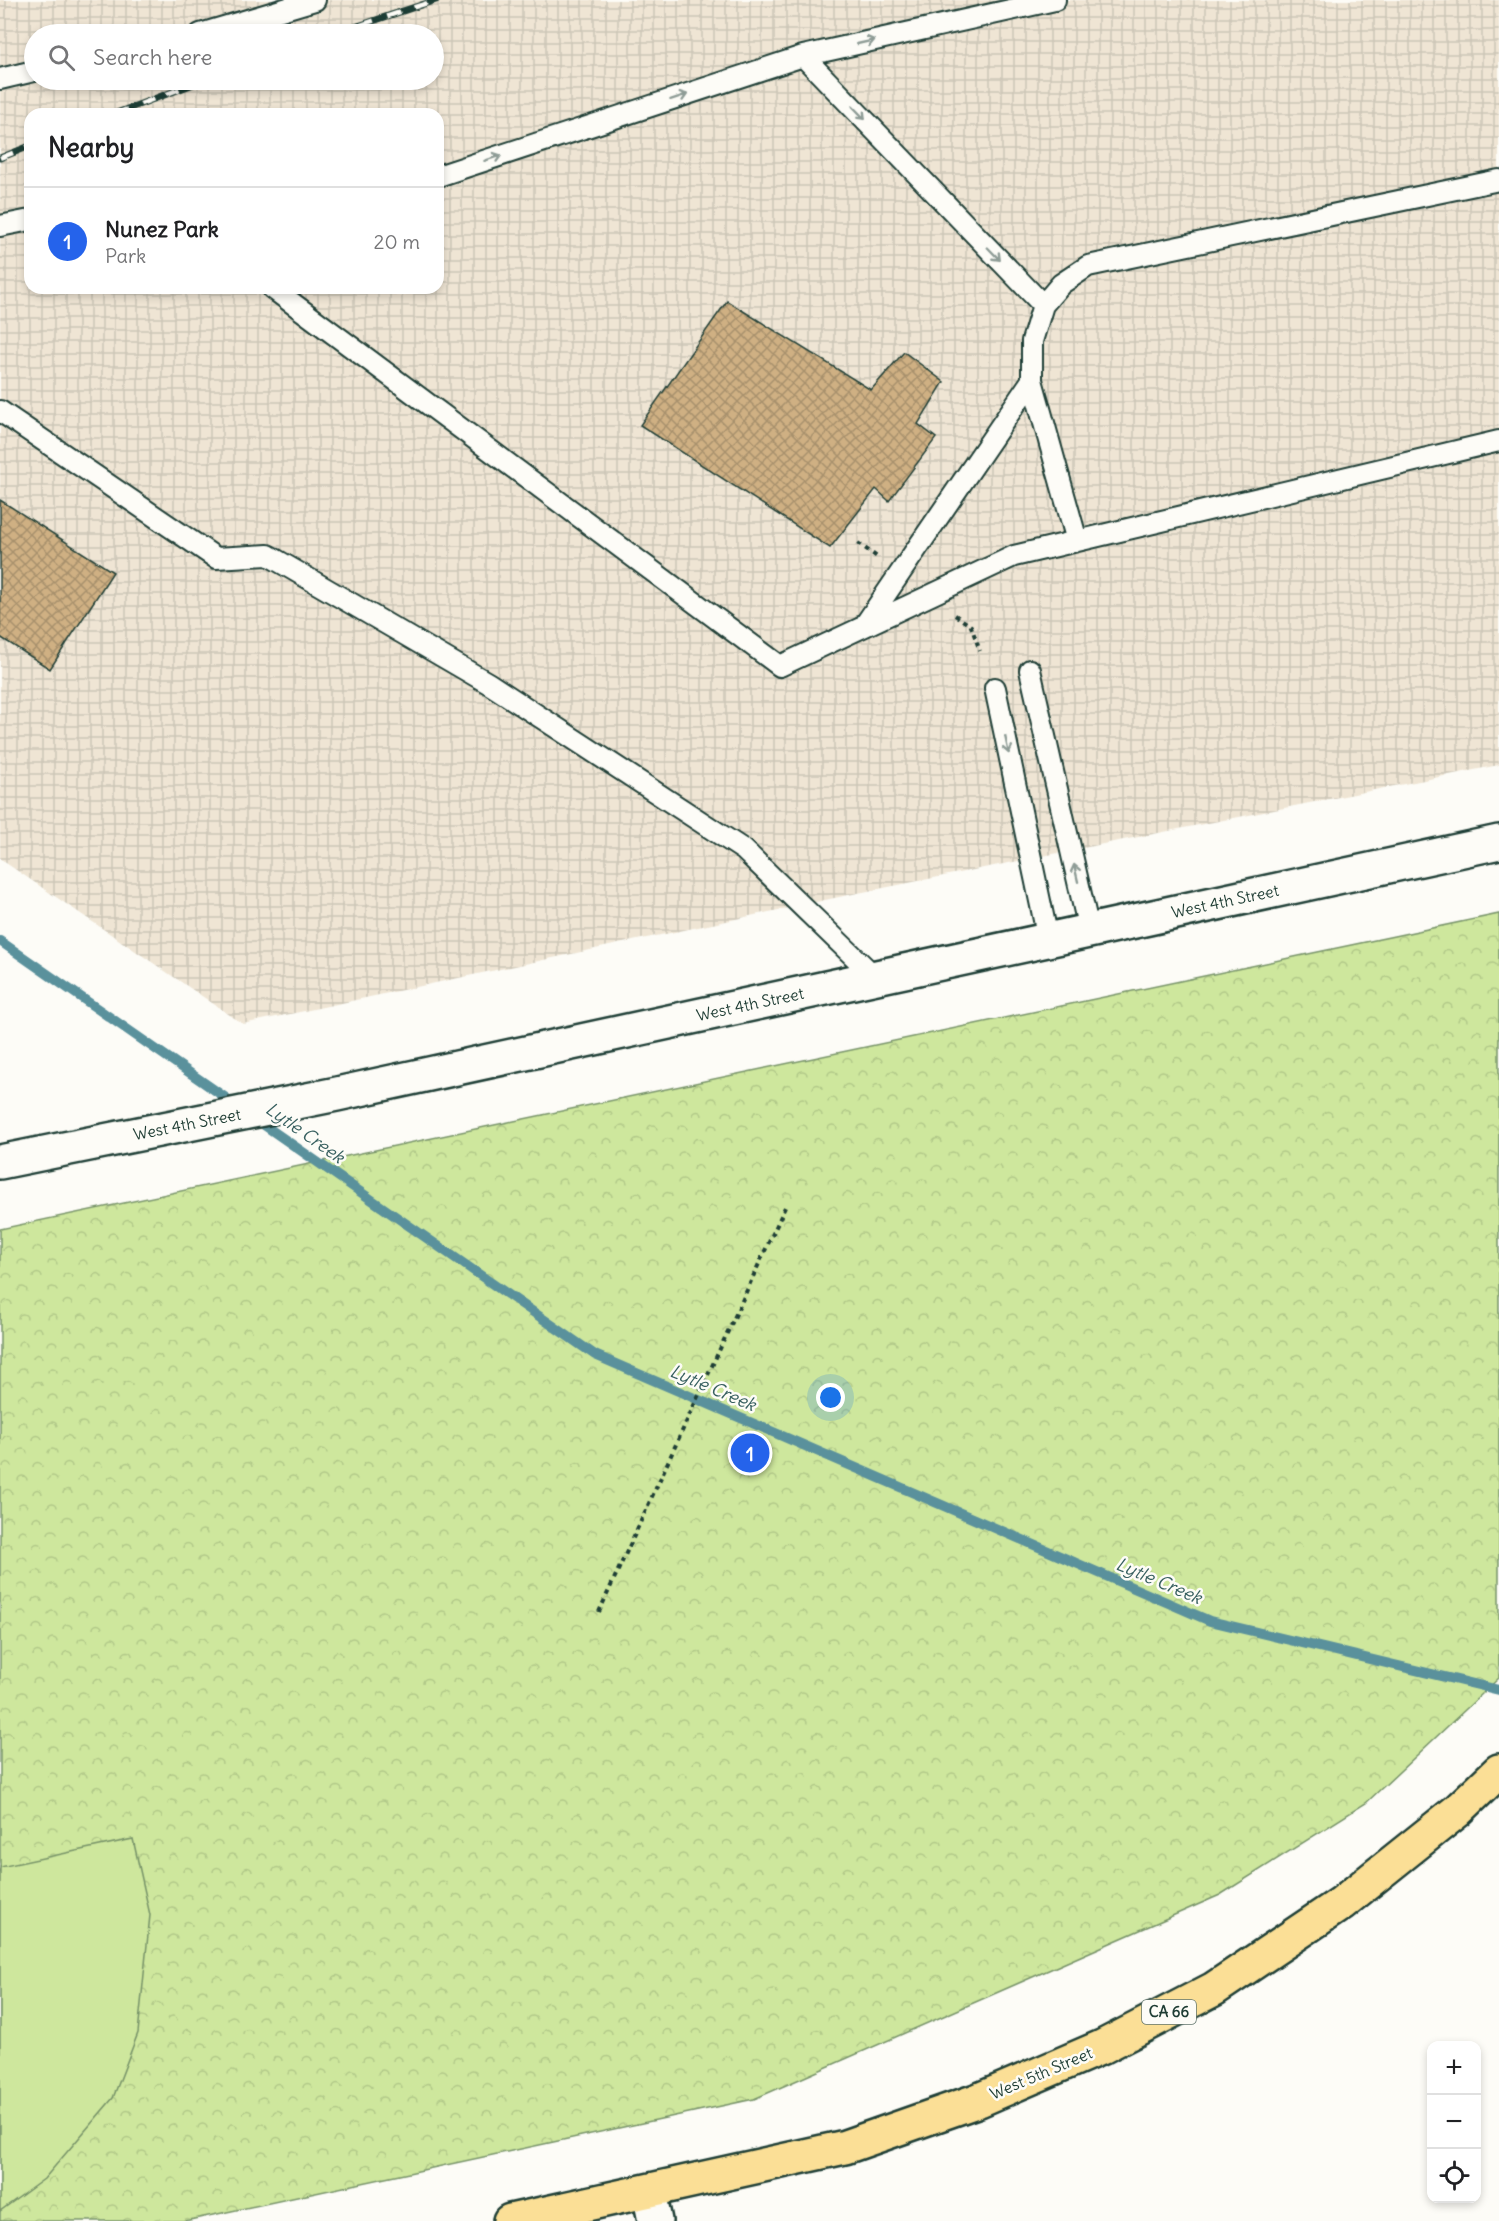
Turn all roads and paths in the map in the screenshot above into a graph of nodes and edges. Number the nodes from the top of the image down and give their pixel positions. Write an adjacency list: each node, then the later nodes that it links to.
1 (315, 0): 3 (lane)
2 (1056, 0): 4 (lane, one-way to 2)
3 (234, 24)
4 (803, 56): 7 (lane, one-way to 4); 12 (lane, one-way to 12)
5 (24, 73): 6 (lane)
6 (0, 79)
7 (444, 174)
8 (1499, 180): 12 (lane)
9 (24, 221): 10 (lane)
10 (0, 226)
11 (280, 294): 17 (lane)
12 (1043, 305): 13 (lane)
13 (1032, 380): 16 (lane); 17 (lane)
14 (0, 411): 23 (lane)
15 (1499, 441): 16 (lane)
16 (1077, 541): 17 (lane)
17 (862, 627)
18 (1030, 670): 21 (lane, one-way to 18)
19 (994, 688): 22 (lane, one-way to 22)
20 (1499, 842): 21 (street, West 4th Street)
21 (1089, 930): 22 (street, West 4th Street)
22 (1048, 939): 23 (street, West 4th Street)
23 (875, 977): 24 (street, West 4th Street)
24 (0, 1162)
25 (786, 1205): 26 (path)
26 (599, 1612)
27 (1499, 1771): 28 (main road, West 5th Street / CA 66)
28 (652, 2206): 29 (main road, West 5th Street / CA 66)
29 (510, 2221)

